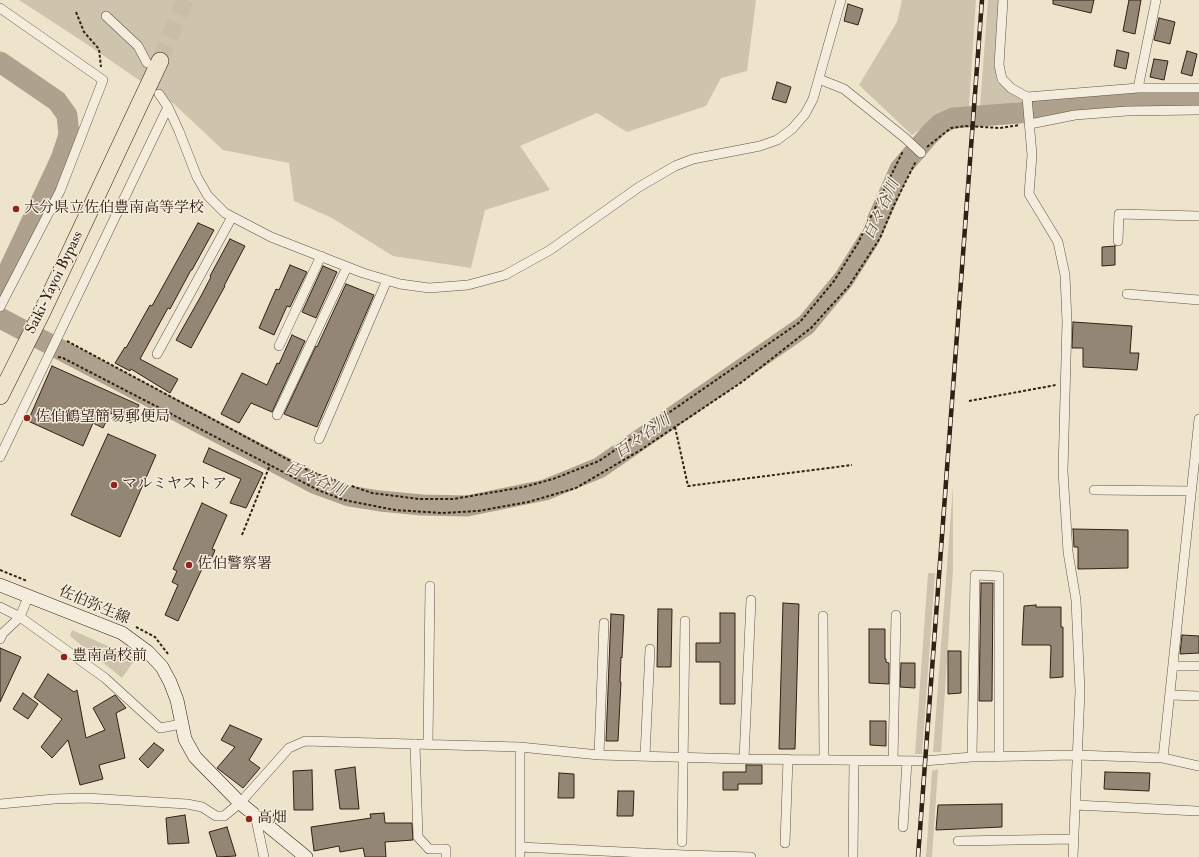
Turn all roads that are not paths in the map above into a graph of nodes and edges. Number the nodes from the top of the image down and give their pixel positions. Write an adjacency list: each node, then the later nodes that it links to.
1 (841, 0): 7 (street)
2 (1003, 0): 11 (street)
3 (1156, 0): 8 (street)
4 (0, 8): 24 (street)
5 (106, 16): 6 (street)
6 (153, 62): 27 (highway, Saiki-Yayoi Bypass)
7 (818, 79): 15 (street); 21 (street)
8 (1138, 88): 9 (street); 11 (street)
9 (1199, 88)
10 (159, 94): 12 (street)
11 (1027, 97): 14 (street)
12 (168, 107): 17 (street); 31 (street)
13 (1199, 110): 14 (street)
14 (1030, 124): 55 (street)
15 (921, 153)
16 (1199, 216): 18 (street)
17 (232, 217): 19 (street); 26 (street)
18 (1118, 241)
19 (321, 256): 20 (street); 25 (street)
20 (347, 267): 21 (street); 28 (street)
21 (387, 280): 30 (street)
22 (1127, 294): 23 (street)
23 (1199, 300)
24 (1, 305)
25 (279, 346)
26 (157, 354)
27 (0, 396)
28 (277, 415)
29 (1199, 419): 33 (street)
30 (319, 439)
31 (0, 457)
32 (1094, 490): 33 (street)
33 (1191, 491): 46 (street)
34 (0, 585): 36 (main road, 佐伯弥生線)
35 (430, 586): 52 (street)
36 (28, 597): 41 (street); 50 (main road, 佐伯弥生線)
37 (751, 600): 61 (street)
38 (0, 607): 41 (street)
39 (896, 615): 65 (street)
40 (823, 616): 63 (street)
41 (20, 617): 44 (street); 50 (street)
42 (685, 621): 59 (street)
43 (604, 623): 54 (street)
44 (0, 639)
45 (650, 649): 56 (street)
46 (1173, 666): 47 (street); 48 (street)
47 (1199, 666)
48 (1170, 695): 49 (street); 60 (street)
49 (1199, 696)
50 (182, 724): 68 (main road, 佐伯弥生線)
51 (415, 744): 52 (street); 68 (street); 81 (street)
52 (428, 744): 53 (street)
53 (520, 747): 54 (street); 78 (street)
54 (599, 755): 56 (street)
55 (1076, 755): 58 (street); 60 (street); 70 (street)
56 (645, 756): 59 (street)
57 (972, 757): 58 (street); 58 (street); 66 (street)
58 (999, 757)
59 (683, 758): 61 (street); 76 (street)
60 (1163, 758): 67 (street)
61 (744, 759): 62 (street)
62 (788, 759): 63 (street); 77 (street)
63 (824, 759): 64 (street)
64 (854, 760): 65 (street); 84 (street)
65 (893, 760): 66 (street)
66 (907, 760): 73 (street)
67 (1199, 766)
68 (240, 803): 69 (street); 72 (main road, 佐伯弥生線)
69 (0, 804)
70 (1075, 805): 71 (street); 74 (street)
71 (1197, 811)
72 (255, 815): 79 (street); 80 (main road, 佐伯弥生線)
73 (904, 828)
74 (1073, 839): 75 (street); 85 (street)
75 (958, 841)
76 (682, 842)
77 (785, 843)
78 (520, 847): 82 (street); 83 (street)
79 (264, 857)
80 (306, 857)
81 (446, 857)
82 (520, 857)
83 (751, 857)
84 (853, 857)
85 (1073, 857)

